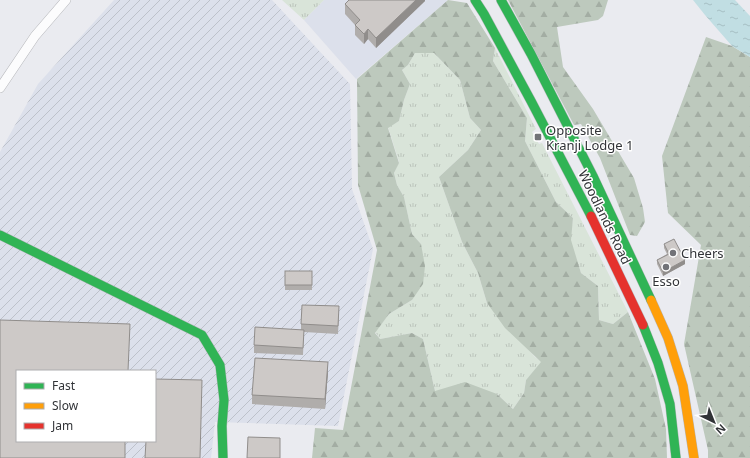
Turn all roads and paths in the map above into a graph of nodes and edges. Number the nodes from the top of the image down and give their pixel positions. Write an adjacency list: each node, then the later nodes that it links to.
1 (66, 0): 4 (street)
2 (475, 0): 7 (main road, Woodlands Road)
3 (501, 0): 8 (main road, Woodlands Road)
4 (0, 88)
5 (0, 234): 6 (main road)
6 (223, 458)
7 (676, 458)
8 (694, 458)

